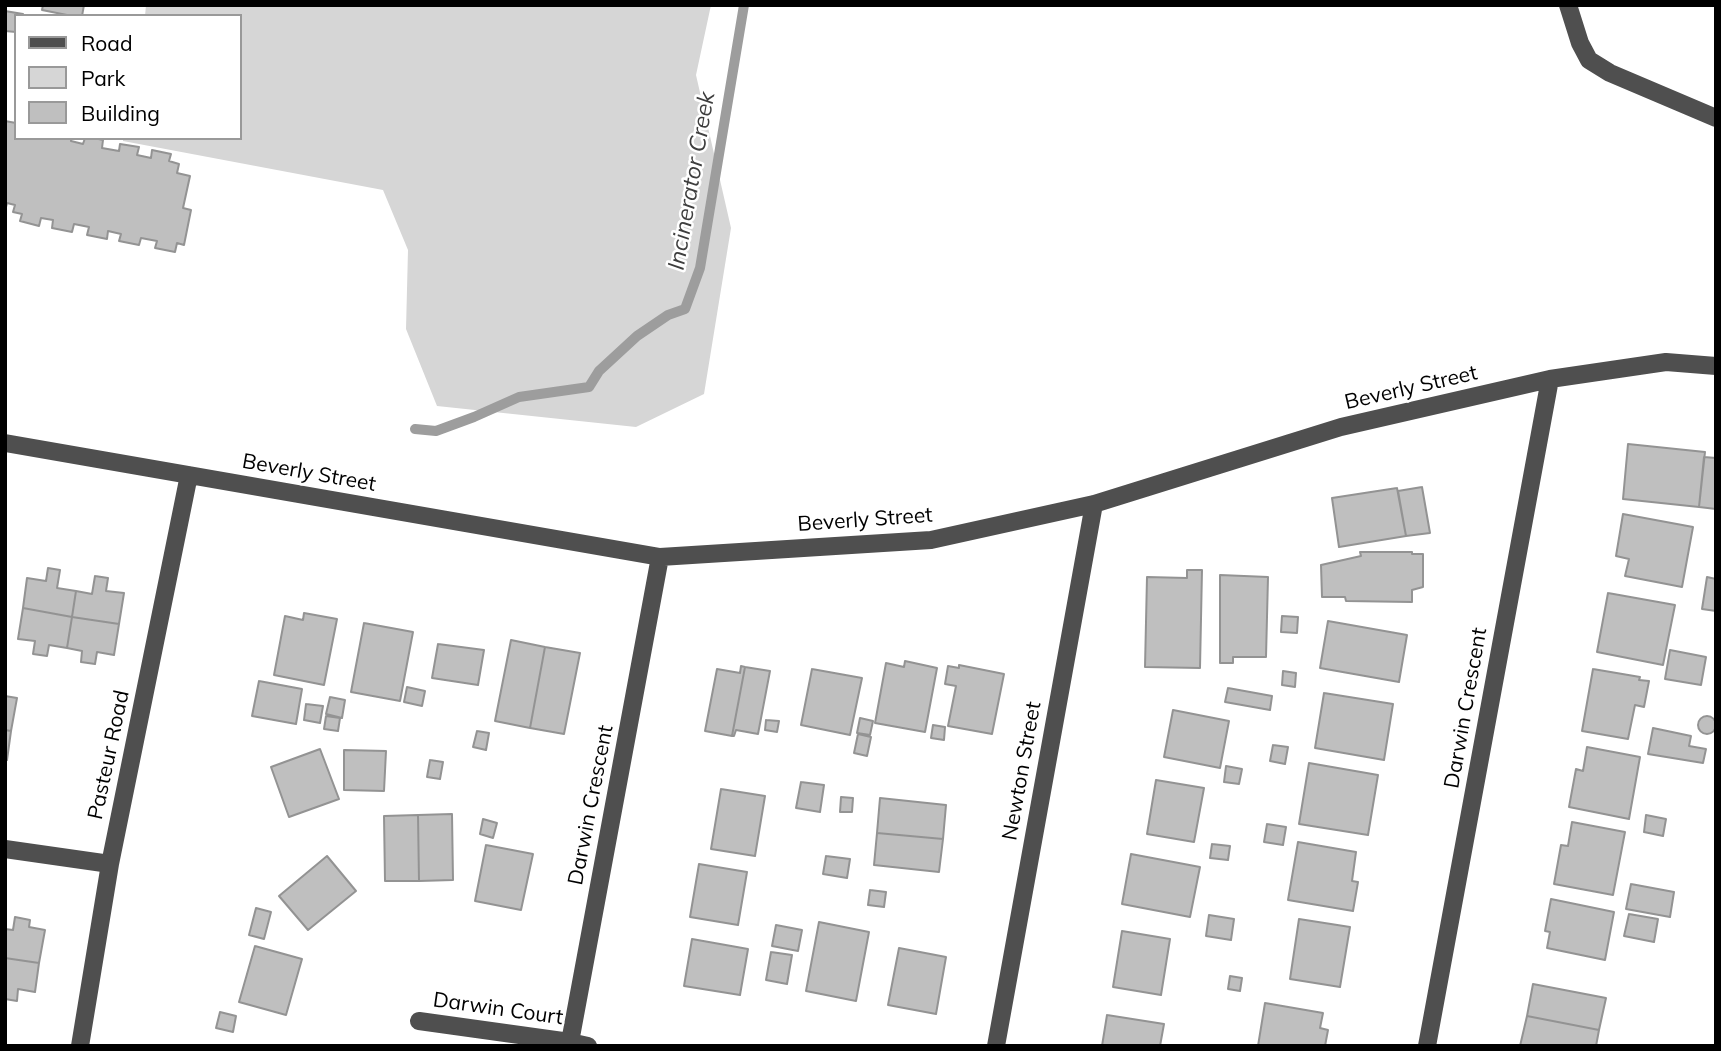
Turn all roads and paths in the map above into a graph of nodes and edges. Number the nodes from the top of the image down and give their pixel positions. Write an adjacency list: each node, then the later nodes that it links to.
1 (1568, 5): 2 (street)
2 (1716, 118)
3 (1716, 366): 4 (street, Beverly Street)
4 (1550, 379): 7 (street, Beverly Street); 16 (street, Darwin Crescent)
5 (5, 443): 6 (street, Beverly Street)
6 (189, 475): 8 (street, Beverly Street); 10 (street, Pasteur Road)
7 (1094, 504): 8 (street, Beverly Street); 15 (street, Newton Street)
8 (660, 557): 12 (street, Darwin Crescent)
9 (5, 849): 10 (street)
10 (110, 864): 13 (street, Pasteur Road)
11 (419, 1021): 12 (street, Darwin Court)
12 (570, 1042): 14 (street)
13 (80, 1046)
14 (588, 1046)
15 (996, 1046)
16 (1427, 1046)

